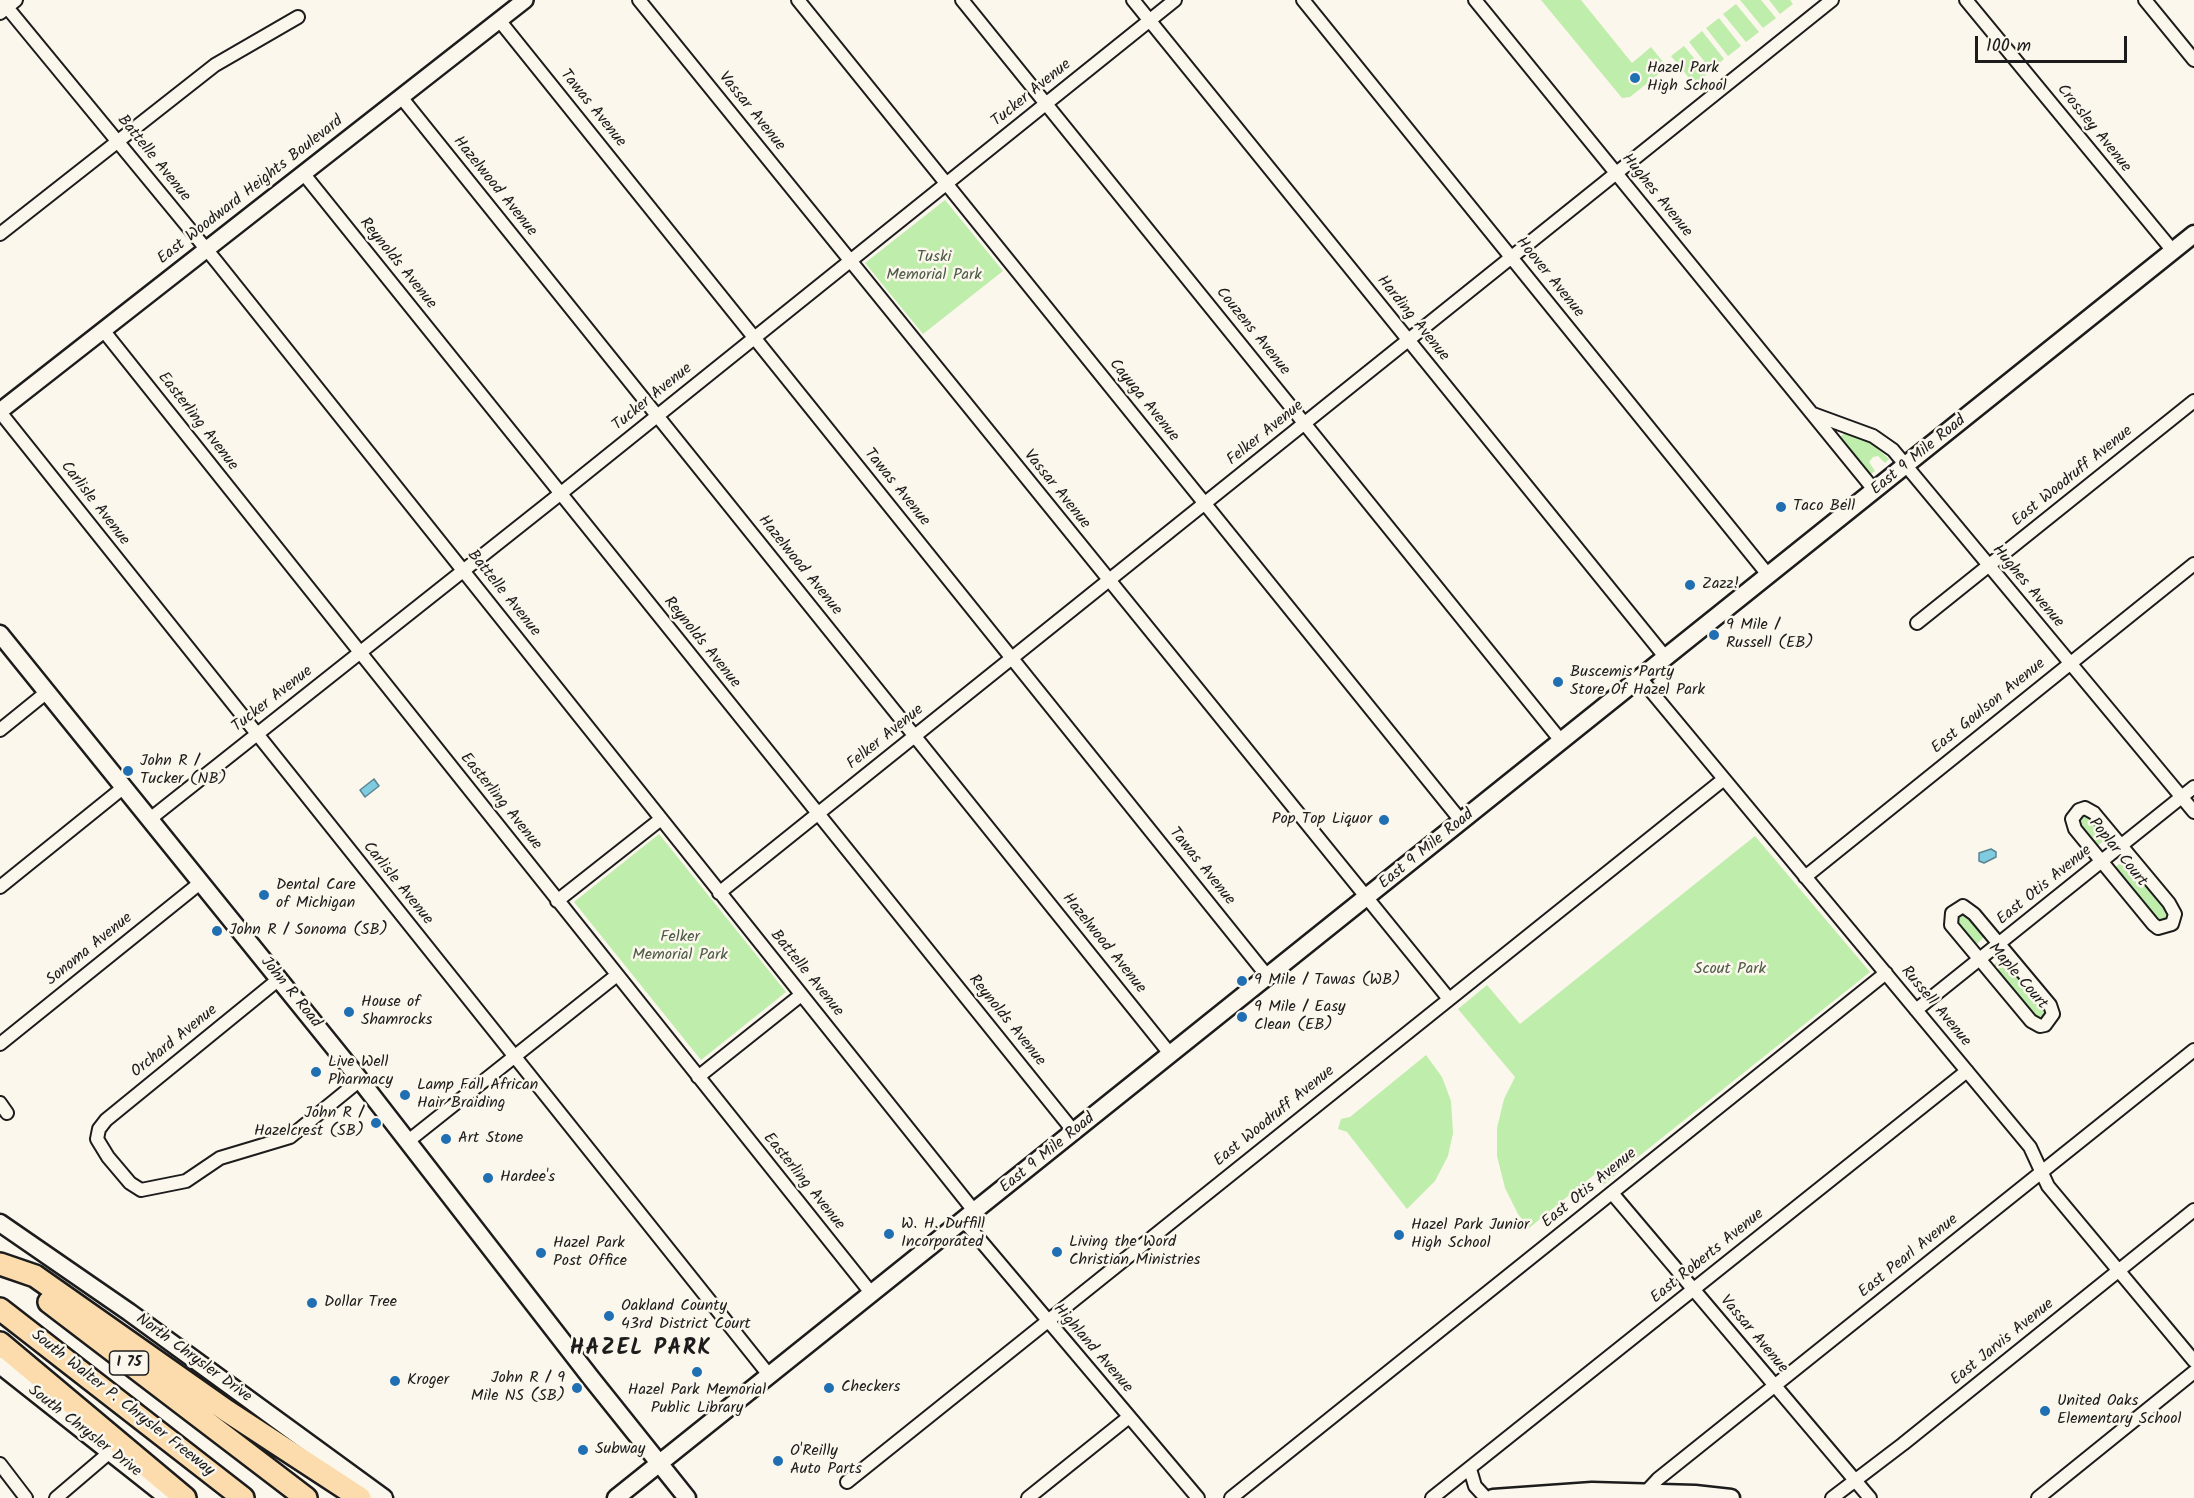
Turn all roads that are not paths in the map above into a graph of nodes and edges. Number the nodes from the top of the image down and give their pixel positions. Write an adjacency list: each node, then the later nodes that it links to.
1 (525, 0): 14 (street, East Woodward Heights Boulevard)
2 (639, 0): 28 (street, Vassar Avenue)
3 (798, 0): 22 (street, Cayuga Avenue)
4 (962, 0): 18 (street, Couzens Avenue)
5 (1133, 0): 15 (street, Harding Avenue)
6 (1175, 0): 15 (street, Tucker Avenue)
7 (1303, 0): 27 (street, Hoover Avenue)
8 (1475, 0): 21 (street, Hughes Avenue)
9 (1832, 0): 21 (street, Felker Avenue)
10 (1966, 0): 26 (street, Crossley Avenue)
11 (2145, 0): 16 (street)
12 (6, 5): 19 (street, Battelle Avenue)
13 (298, 17): 19 (street)
14 (499, 20): 17 (street, East Woodward Heights Boulevard); 30 (street, Tawas Avenue)
15 (1150, 21): 18 (street, Tucker Avenue); 31 (street, Harding Avenue)
16 (2194, 60)
17 (401, 97): 20 (street, East Woodward Heights Boulevard); 35 (street, Hazelwood Avenue)
18 (1046, 104): 22 (street, Tucker Avenue); 36 (street, Couzens Avenue)
19 (117, 141): 23 (street); 25 (street, Battelle Avenue)
20 (303, 173): 25 (street, East Woodward Heights Boulevard); 39 (street, Reynolds Avenue)
21 (1616, 173): 27 (street, Felker Avenue); 34 (street, Hughes Avenue)
22 (946, 183): 28 (street, Tucker Avenue); 40 (street, Cayuga Avenue)
23 (0, 234)
24 (2194, 234): 26 (main road, East 9 Mile Road)
25 (206, 249): 29 (street, East Woodward Heights Boulevard); 43 (street, Battelle Avenue)
26 (2173, 251): 37 (main road, East 9 Mile Road)
27 (1512, 258): 31 (street, Felker Avenue); 44 (street, Hoover Avenue)
28 (850, 261): 30 (street, Tucker Avenue); 45 (street, Vassar Avenue)
29 (103, 330): 33 (street, East Woodward Heights Boulevard); 48 (street, Easterling Avenue)
30 (754, 338): 35 (street, Tucker Avenue); 49 (street, Tawas Avenue)
31 (1409, 340): 36 (street, Felker Avenue); 50 (street, Harding Avenue)
32 (2194, 401): 42 (street, East Woodruff Avenue)
33 (0, 412): 55 (street, Carlisle Avenue)
34 (1812, 413): 37 (street, Hughes Avenue); 38 (street, Hughes Avenue)
35 (657, 416): 39 (street, Tucker Avenue); 56 (street, Hazelwood Avenue)
36 (1305, 424): 40 (street, Felker Avenue); 57 (street, Couzens Avenue)
37 (1906, 466): 38 (main road, East 9 Mile Road); 42 (street, Hughes Avenue)
38 (1875, 491): 44 (main road, East 9 Mile Road)
39 (560, 494): 43 (street, Tucker Avenue); 63 (street, Reynolds Avenue)
40 (1205, 504): 45 (street, Felker Avenue); 66 (street, Cayuga Avenue)
41 (2194, 564): 51 (street, East Goulson Avenue)
42 (1988, 566): 46 (street, East Woodruff Avenue); 51 (street, Hughes Avenue)
43 (463, 571): 48 (street, Tucker Avenue); 65 (street, Battelle Avenue)
44 (1769, 576): 50 (main road, East 9 Mile Road)
45 (1109, 581): 49 (street, Felker Avenue); 73 (street, Vassar Avenue)
46 (1917, 623)
47 (0, 634): 53 (main road, John R Road)
48 (360, 653): 55 (street, Tucker Avenue); 74 (street, Easterling Avenue)
49 (1012, 658): 56 (street, Felker Avenue); 79 (street, Tawas Avenue)
50 (1666, 658): 52 (main road, East 9 Mile Road)
51 (2070, 664): 61 (street, Hughes Avenue); 69 (street, East Goulson Avenue)
52 (1641, 679): 57 (main road, East 9 Mile Road); 58 (street, Russell Avenue)
53 (47, 692): 54 (street); 60 (main road, John R Road)
54 (0, 730)
55 (256, 734): 64 (street, Tucker Avenue); 87 (street, Carlisle Avenue)
56 (915, 736): 63 (street, Felker Avenue); 86 (street, Hazelwood Avenue)
57 (1562, 742): 66 (main road, East 9 Mile Road)
58 (1724, 779): 69 (street, Russell Avenue); 82 (street, East Woodruff Avenue)
59 (2194, 787): 61 (street, East Otis Avenue)
60 (124, 788): 64 (main road, John R Road); 71 (street)
61 (2181, 797): 62 (street, Hughes Avenue); 67 (street, East Otis Avenue)
62 (2194, 812)
63 (818, 814): 72 (street, Felker Avenue); 91 (street, Reynolds Avenue)
64 (150, 819): 70 (main road, John R Road)
65 (661, 819): 72 (street, Battelle Avenue); 74 (street)
66 (1462, 822): 73 (main road, East 9 Mile Road)
67 (2121, 846): 68 (street, East Otis Avenue); 68 (street, Poplar Court); 68 (street, Poplar Court)
68 (2102, 861): 75 (street, East Otis Avenue)
69 (1804, 877): 77 (street, Russell Avenue)
70 (200, 884): 80 (main road, John R Road); 84 (street, Sonoma Avenue)
71 (0, 887)
72 (719, 893): 81 (street, Battelle Avenue)
73 (1366, 899): 79 (main road, East 9 Mile Road); 82 (street, Vassar Avenue)
74 (557, 901): 78 (street, Easterling Avenue)
75 (1999, 944): 76 (street, East Otis Avenue); 76 (street, Maple Court); 76 (street, Maple Court)
76 (1979, 959): 83 (street, East Otis Avenue)
77 (1886, 974): 83 (street, Russell Avenue); 94 (street, East Otis Avenue)
78 (617, 975): 87 (street); 89 (street, Easterling Avenue)
79 (1268, 977): 86 (main road, East 9 Mile Road)
80 (279, 979): 90 (main road, John R Road); 90 (street, Orchard Avenue)
81 (801, 995): 89 (street); 96 (street, Battelle Avenue)
82 (1449, 999): 103 (street, East Woodruff Avenue)
83 (1916, 1010): 88 (street, Russell Avenue)
84 (0, 1044)
85 (2194, 1050): 93 (street, East Pearl Avenue)
86 (1171, 1055): 91 (main road, East 9 Mile Road)
87 (514, 1057): 92 (street); 108 (street, Carlisle Avenue)
88 (1967, 1071): 93 (street, Russell Avenue); 100 (street, East Roberts Avenue)
89 (699, 1077): 101 (street, Easterling Avenue)
90 (360, 1080): 92 (main road, John R Road)
91 (1075, 1133): 96 (main road, East 9 Mile Road)
92 (407, 1142): 112 (main road, John R Road)
93 (2040, 1174): 99 (street, Russell Avenue); 109 (street, East Pearl Avenue)
94 (1612, 1193): 100 (street, Vassar Avenue); 130 (street, East Otis Avenue)
95 (2194, 1210): 99 (street, East Jarvis Avenue)
96 (969, 1217): 101 (main road, East 9 Mile Road); 103 (street, Highland Avenue)
97 (0, 1223): 125 (main road, North Chrysler Drive)
98 (0, 1265): 123 (highway, I 75); 124 (highway)
99 (2119, 1271): 105 (street, Russell Avenue); 115 (street, East Jarvis Avenue)
100 (1693, 1290): 109 (street, Vassar Avenue); 114 (street, East Roberts Avenue)
101 (872, 1294): 108 (main road, East 9 Mile Road)
102 (0, 1309): 122 (highway, South Walter P. Chrysler Freeway / I 75)
103 (1046, 1321): 110 (street, Highland Avenue); 116 (street, East Woodruff Avenue)
104 (0, 1343): 121 (highway)
105 (2194, 1361)
106 (0, 1365): 111 (main road, South Chrysler Drive)
107 (2194, 1372): 137 (street)
108 (769, 1375): 112 (main road, East 9 Mile Road)
109 (1774, 1386): 115 (street, Vassar Avenue); 117 (street, East Pearl Avenue)
110 (1129, 1417): 128 (street); 129 (street, Highland Avenue)
111 (110, 1452): 119 (street); 120 (main road, South Chrysler Drive)
112 (658, 1463): 126 (main road, East 9 Mile Road); 127 (main road, John R Road)
113 (0, 1464): 118 (street)
114 (1470, 1469): 131 (street, East Roberts Avenue); 132 (street)
115 (1854, 1480): 135 (street, East Jarvis Avenue); 136 (street, Vassar Avenue)
116 (847, 1482)
117 (1646, 1492): 133 (main road); 134 (main road)
118 (26, 1498)
119 (56, 1498)
120 (168, 1498)
121 (185, 1498)
122 (243, 1498)
123 (306, 1498)
124 (360, 1498)
125 (384, 1498)
126 (616, 1498)
127 (687, 1498)
128 (1028, 1498)
129 (1198, 1498)
130 (1231, 1498)
131 (1432, 1498)
132 (1486, 1498)
133 (1493, 1498)
134 (1731, 1498)
135 (1832, 1498)
136 (1870, 1498)
137 (2037, 1498)

